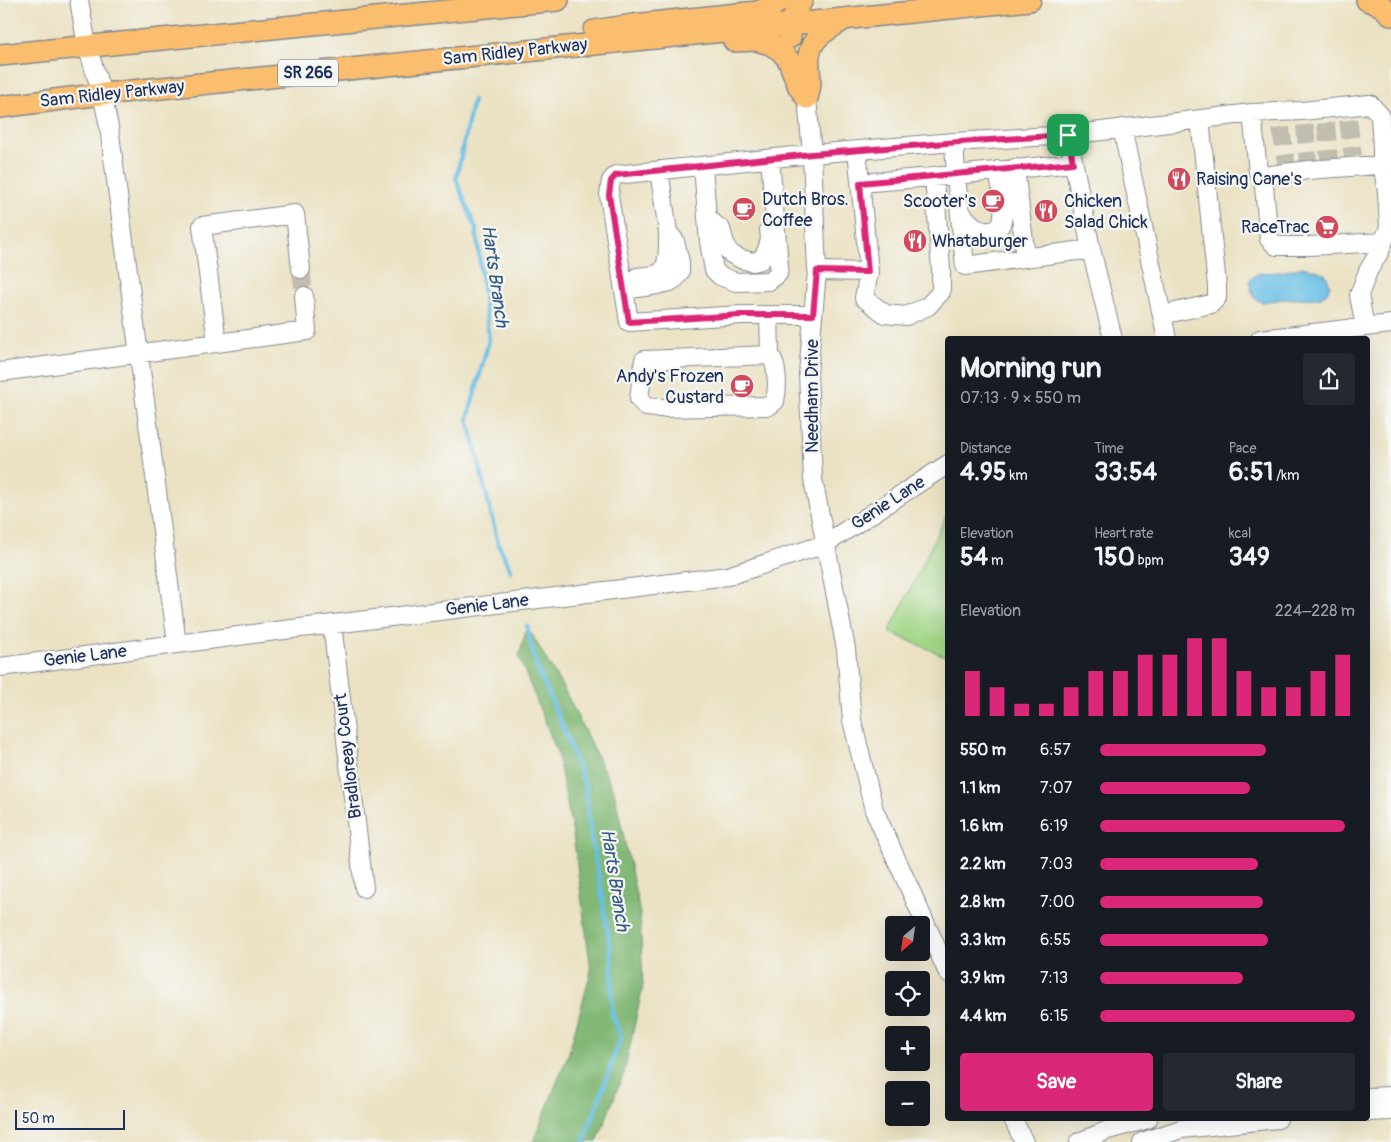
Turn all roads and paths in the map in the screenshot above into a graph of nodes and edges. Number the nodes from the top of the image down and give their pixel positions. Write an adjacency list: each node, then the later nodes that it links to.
1 (80, 0): 10 (street)
2 (558, 0): 10 (main road)
3 (780, 0): 11 (main road)
4 (802, 0): 9 (main road)
5 (1030, 0): 8 (main road, Sam Ridley Parkway / SR 266)
6 (1367, 0): 7 (main road)
7 (1391, 15)
8 (846, 18): 9 (main road, Sam Ridley Parkway / SR 266); 15 (main road)
9 (792, 24): 11 (main road, Sam Ridley Parkway / SR 266); 13 (main road)
10 (87, 46): 12 (main road); 14 (street)
11 (543, 49): 13 (main road); 14 (main road, Sam Ridley Parkway / SR 266)
12 (0, 55)
13 (793, 72): 15 (main road)
14 (102, 94): 16 (main road, Sam Ridley Parkway / SR 266); 54 (street)
15 (807, 98): 23 (street, Needham Drive)
16 (0, 106)
17 (1252, 113): 18 (street); 26 (street); 32 (street)
18 (1200, 119): 19 (street); 45 (street)
19 (1122, 128): 20 (street); 45 (street)
20 (1068, 135): 21 (street); 25 (street)
21 (954, 142): 22 (street); 30 (street)
22 (857, 150): 23 (street); 34 (street)
23 (812, 154): 24 (street); 41 (street, Needham Drive)
24 (770, 159): 27 (street); 33 (street)
25 (1073, 163): 28 (street); 38 (street)
26 (1387, 164): 32 (street); 37 (street)
27 (703, 166): 29 (street); 36 (street)
28 (1006, 169): 30 (street); 35 (street); 39 (street)
29 (659, 170): 43 (street); 43 (street)
30 (956, 175): 31 (street); 35 (street)
31 (934, 176): 34 (street); 42 (street)
32 (1263, 176): 37 (street)
33 (772, 182): 36 (street); 36 (street)
34 (860, 183): 42 (street)
35 (960, 212): 39 (street)
36 (707, 218)
37 (1383, 242): 49 (street)
38 (1092, 249): 39 (street); 50 (street)
39 (1026, 258)
40 (301, 269): 53 (street)
41 (817, 271): 42 (street); 47 (street, Needham Drive)
42 (868, 272)
43 (623, 285): 46 (street)
44 (304, 296): 53 (street)
45 (1162, 314): 51 (street)
46 (769, 315): 47 (street); 55 (street)
47 (813, 315): 58 (street, Needham Drive)
48 (1391, 324): 49 (street)
49 (1365, 327): 52 (street)
50 (1112, 336)
51 (1166, 336)
52 (1286, 336)
53 (217, 343): 54 (street)
54 (139, 354): 56 (street); 60 (street)
55 (770, 355): 55 (street)
56 (0, 372)
57 (945, 466): 58 (street, Genie Lane)
58 (825, 544): 59 (street, Genie Lane); 63 (street, Needham Drive)
59 (332, 624): 60 (street, Genie Lane); 62 (street, Bradloreay Court)
60 (177, 644): 61 (street, Genie Lane)
61 (0, 667)
62 (364, 888)
63 (945, 966)
64 (1391, 1096): 65 (street)
65 (1370, 1097)
66 (1391, 1111): 67 (street)
67 (1370, 1112)
68 (1014, 1121): 71 (street)
69 (1141, 1121): 72 (street)
70 (1259, 1121): 73 (street)
71 (1024, 1142)
72 (1079, 1142)
73 (1142, 1142)

